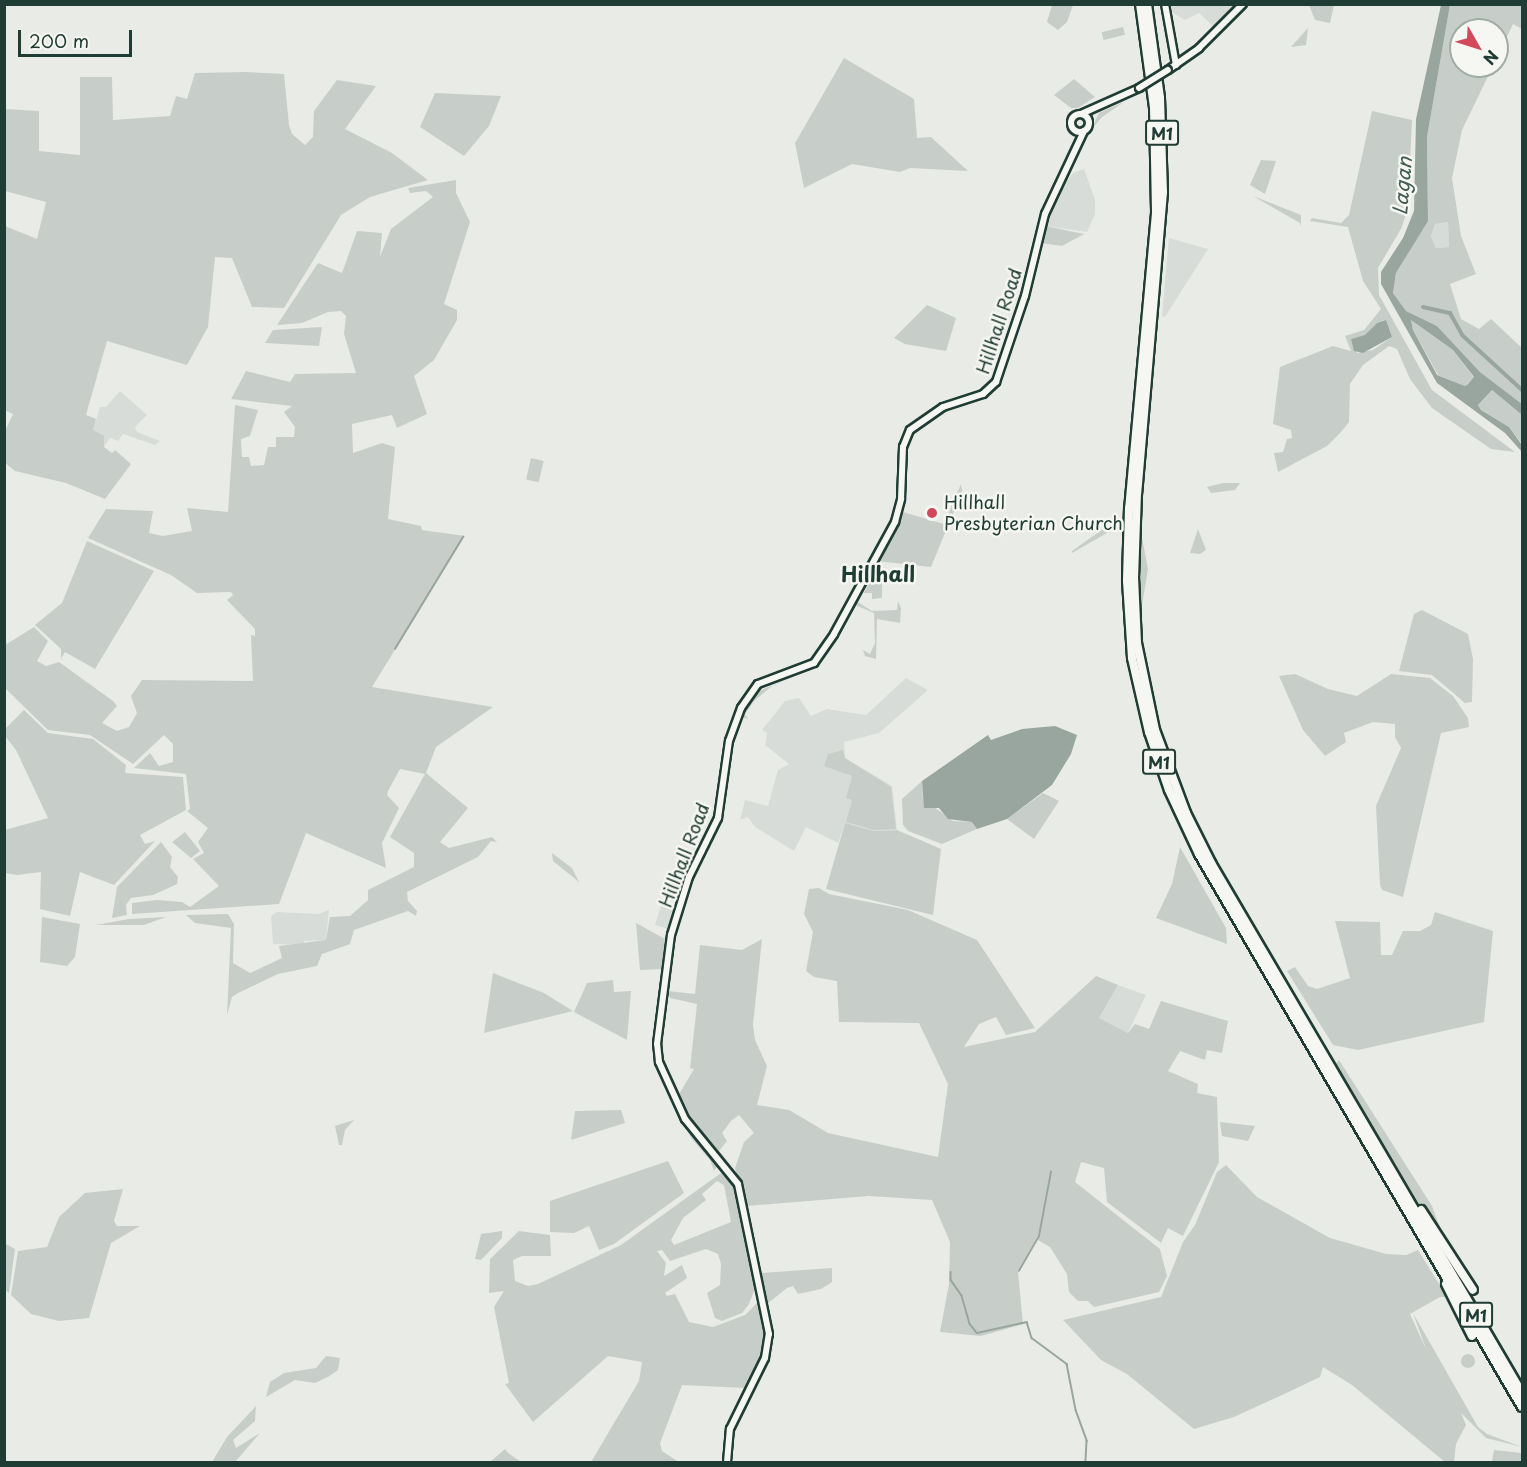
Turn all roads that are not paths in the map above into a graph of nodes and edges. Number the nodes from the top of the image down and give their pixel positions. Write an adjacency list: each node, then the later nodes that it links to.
1 (1138, 4): 5 (highway, M1)
2 (1148, 4): 5 (highway, M1)
3 (1165, 4): 6 (main road)
4 (1243, 4): 6 (main road)
5 (1147, 25): 13 (highway, M1); 14 (highway, M1)
6 (1176, 65): 7 (main road, bridge)
7 (1097, 109): 8 (main road); 9 (main road)
8 (1081, 114): 9 (main road); 10 (main road)
9 (1089, 124): 11 (main road, Hillhall Road)
10 (1073, 128): 11 (main road); 12 (main road)
11 (1084, 131): 12 (main road, Hillhall Road)
12 (1077, 142): 19 (main road, Hillhall Road)
13 (1377, 1144): 15 (highway); 17 (highway, M1)
14 (1406, 1207): 16 (highway); 18 (highway, M1)
15 (1473, 1290)
16 (1472, 1336)
17 (1522, 1393)
18 (1522, 1407)
19 (727, 1462)

